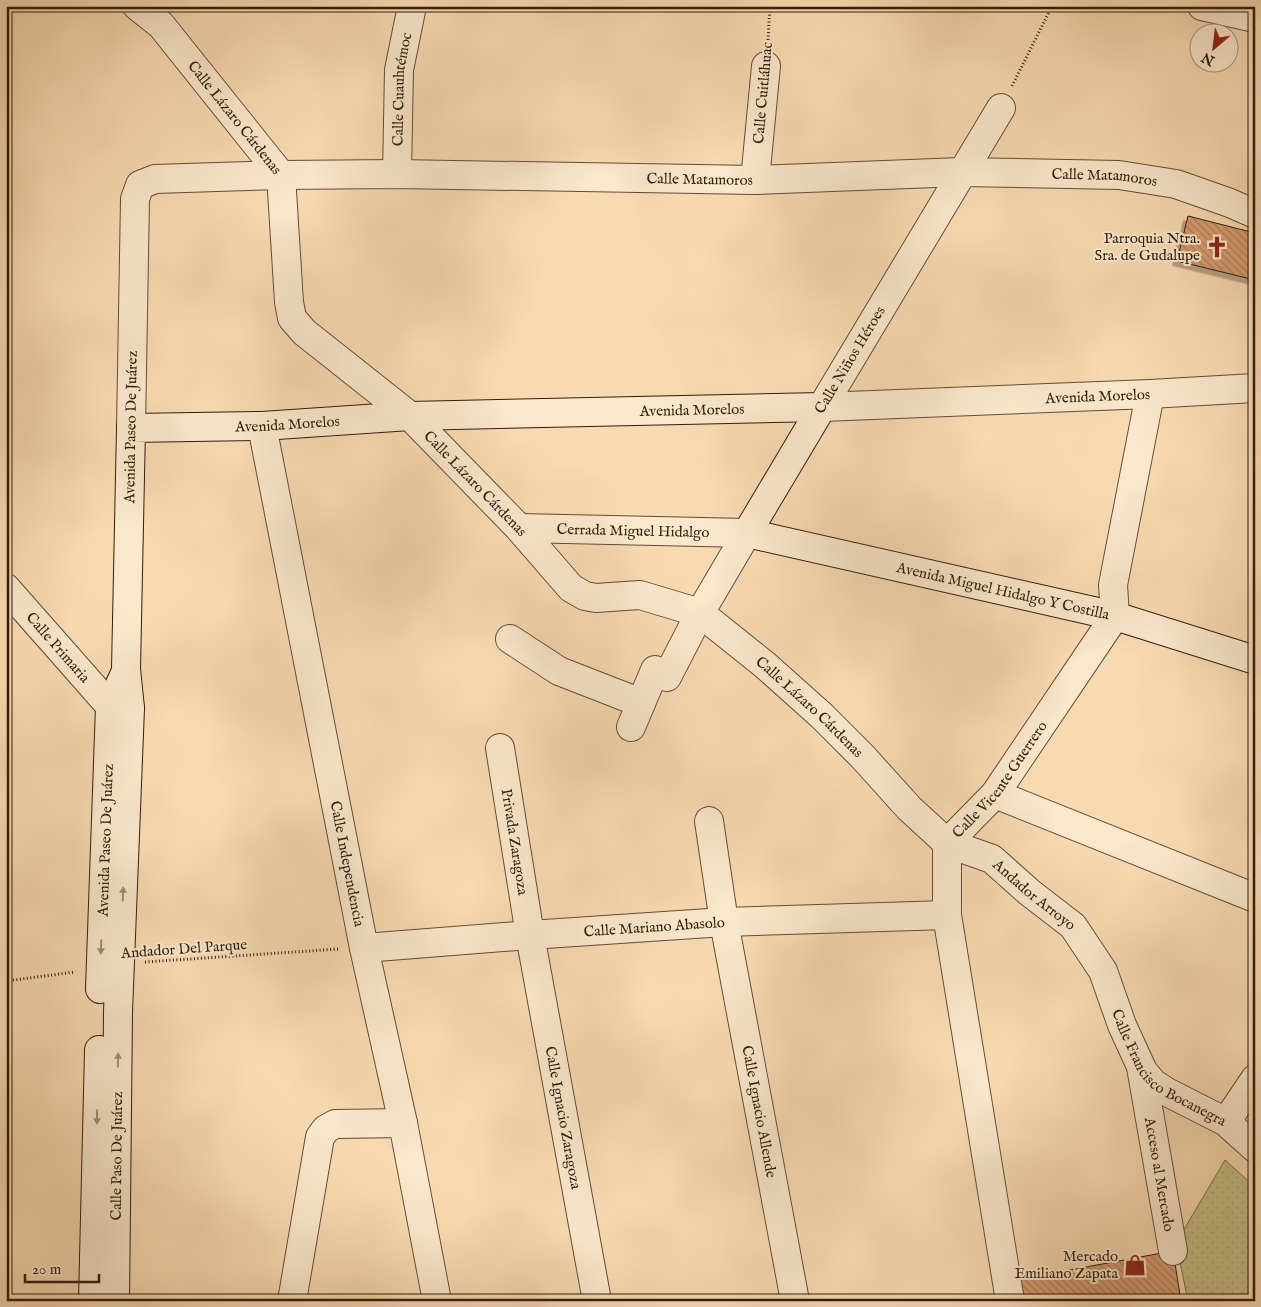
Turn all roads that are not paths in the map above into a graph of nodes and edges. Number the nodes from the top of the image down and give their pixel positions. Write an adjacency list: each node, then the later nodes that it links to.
1 (137, 6): 9 (street, Calle Lázaro Cárdenas)
2 (412, 6): 8 (street, Calle Cuauhtémoc)
3 (1202, 6): 4 (street)
4 (1255, 18)
5 (766, 66): 10 (street, Calle Cuitláhuac)
6 (1001, 108): 7 (street, Calle Niños Héroes)
7 (961, 172): 10 (street, Calle Matamoros); 12 (street, Calle Matamoros); 15 (street, Calle Niños Héroes)
8 (397, 174): 9 (street, Calle Matamoros); 10 (street, Calle Matamoros)
9 (281, 175): 11 (street, Calle Matamoros); 16 (street, Calle Lázaro Cárdenas)
10 (755, 180)
11 (140, 185): 18 (street, Avenida Paseo De Juárez)
12 (1255, 214)
13 (1255, 388): 14 (street, Avenida Morelos)
14 (1150, 394): 15 (street, Avenida Morelos); 23 (street)
15 (822, 406): 16 (street, Avenida Morelos); 20 (street, Calle Niños Héroes)
16 (410, 416): 17 (street, Avenida Morelos); 19 (street, Calle Lázaro Cárdenas)
17 (262, 426): 18 (street, Avenida Morelos); 35 (street, Calle Independencia)
18 (130, 428): 26 (street, Avenida Paseo De Juárez)
19 (519, 528): 20 (street, Cerrada Miguel Hidalgo); 22 (street, Calle Lázaro Cárdenas)
20 (747, 533): 22 (street, Calle Niños Héroes); 23 (street, Avenida Miguel Hidalgo Y Costilla)
21 (6, 588): 26 (street, Calle Primaria)
22 (700, 613): 24 (street, Calle Niños Héroes); 30 (street, Calle Lázaro Cárdenas)
23 (1115, 616): 25 (street, Avenida Miguel Hidalgo Y Costilla); 28 (street, Calle Vicente Guerrero)
24 (510, 639)
25 (1255, 660)
26 (120, 707): 37 (street, Avenida Paseo De Juárez)
27 (500, 748): 34 (street, Privada Zaragoza)
28 (995, 794): 30 (street, Calle Vicente Guerrero); 31 (street)
29 (709, 821): 33 (street, Calle Ignacio Allende)
30 (947, 843): 32 (street, Calle Vicente Guerrero); 36 (street, Andador Arroyo)
31 (1255, 898)
32 (947, 915): 33 (street, Calle Mariano Abasolo); 50 (street, Calle Vicente Guerrero)
33 (724, 922): 34 (street, Calle Mariano Abasolo); 49 (street, Calle Ignacio Allende)
34 (530, 934): 35 (street, Calle Mariano Abasolo); 48 (street, Calle Ignacio Zaragoza)
35 (364, 948): 41 (street, Calle Independencia)
36 (1103, 970): 38 (street, Calle Francisco Bocanegra)
37 (109, 1014): 44 (street, Calle Paso De Juárez, one-way to 44); 45 (street, Calle Paso De Juárez, one-way to 37)
38 (1141, 1067): 40 (street, Calle Francisco Bocanegra); 43 (street, Acceso al Mercado)
39 (1255, 1079): 40 (street)
40 (1226, 1122): 42 (street, Calle Francisco Bocanegra)
41 (403, 1123): 46 (street); 47 (street, Calle Independencia)
42 (1255, 1148)
43 (1173, 1251)
44 (93, 1301)
45 (115, 1301)
46 (292, 1301)
47 (438, 1301)
48 (597, 1301)
49 (795, 1301)
50 (1010, 1301)

